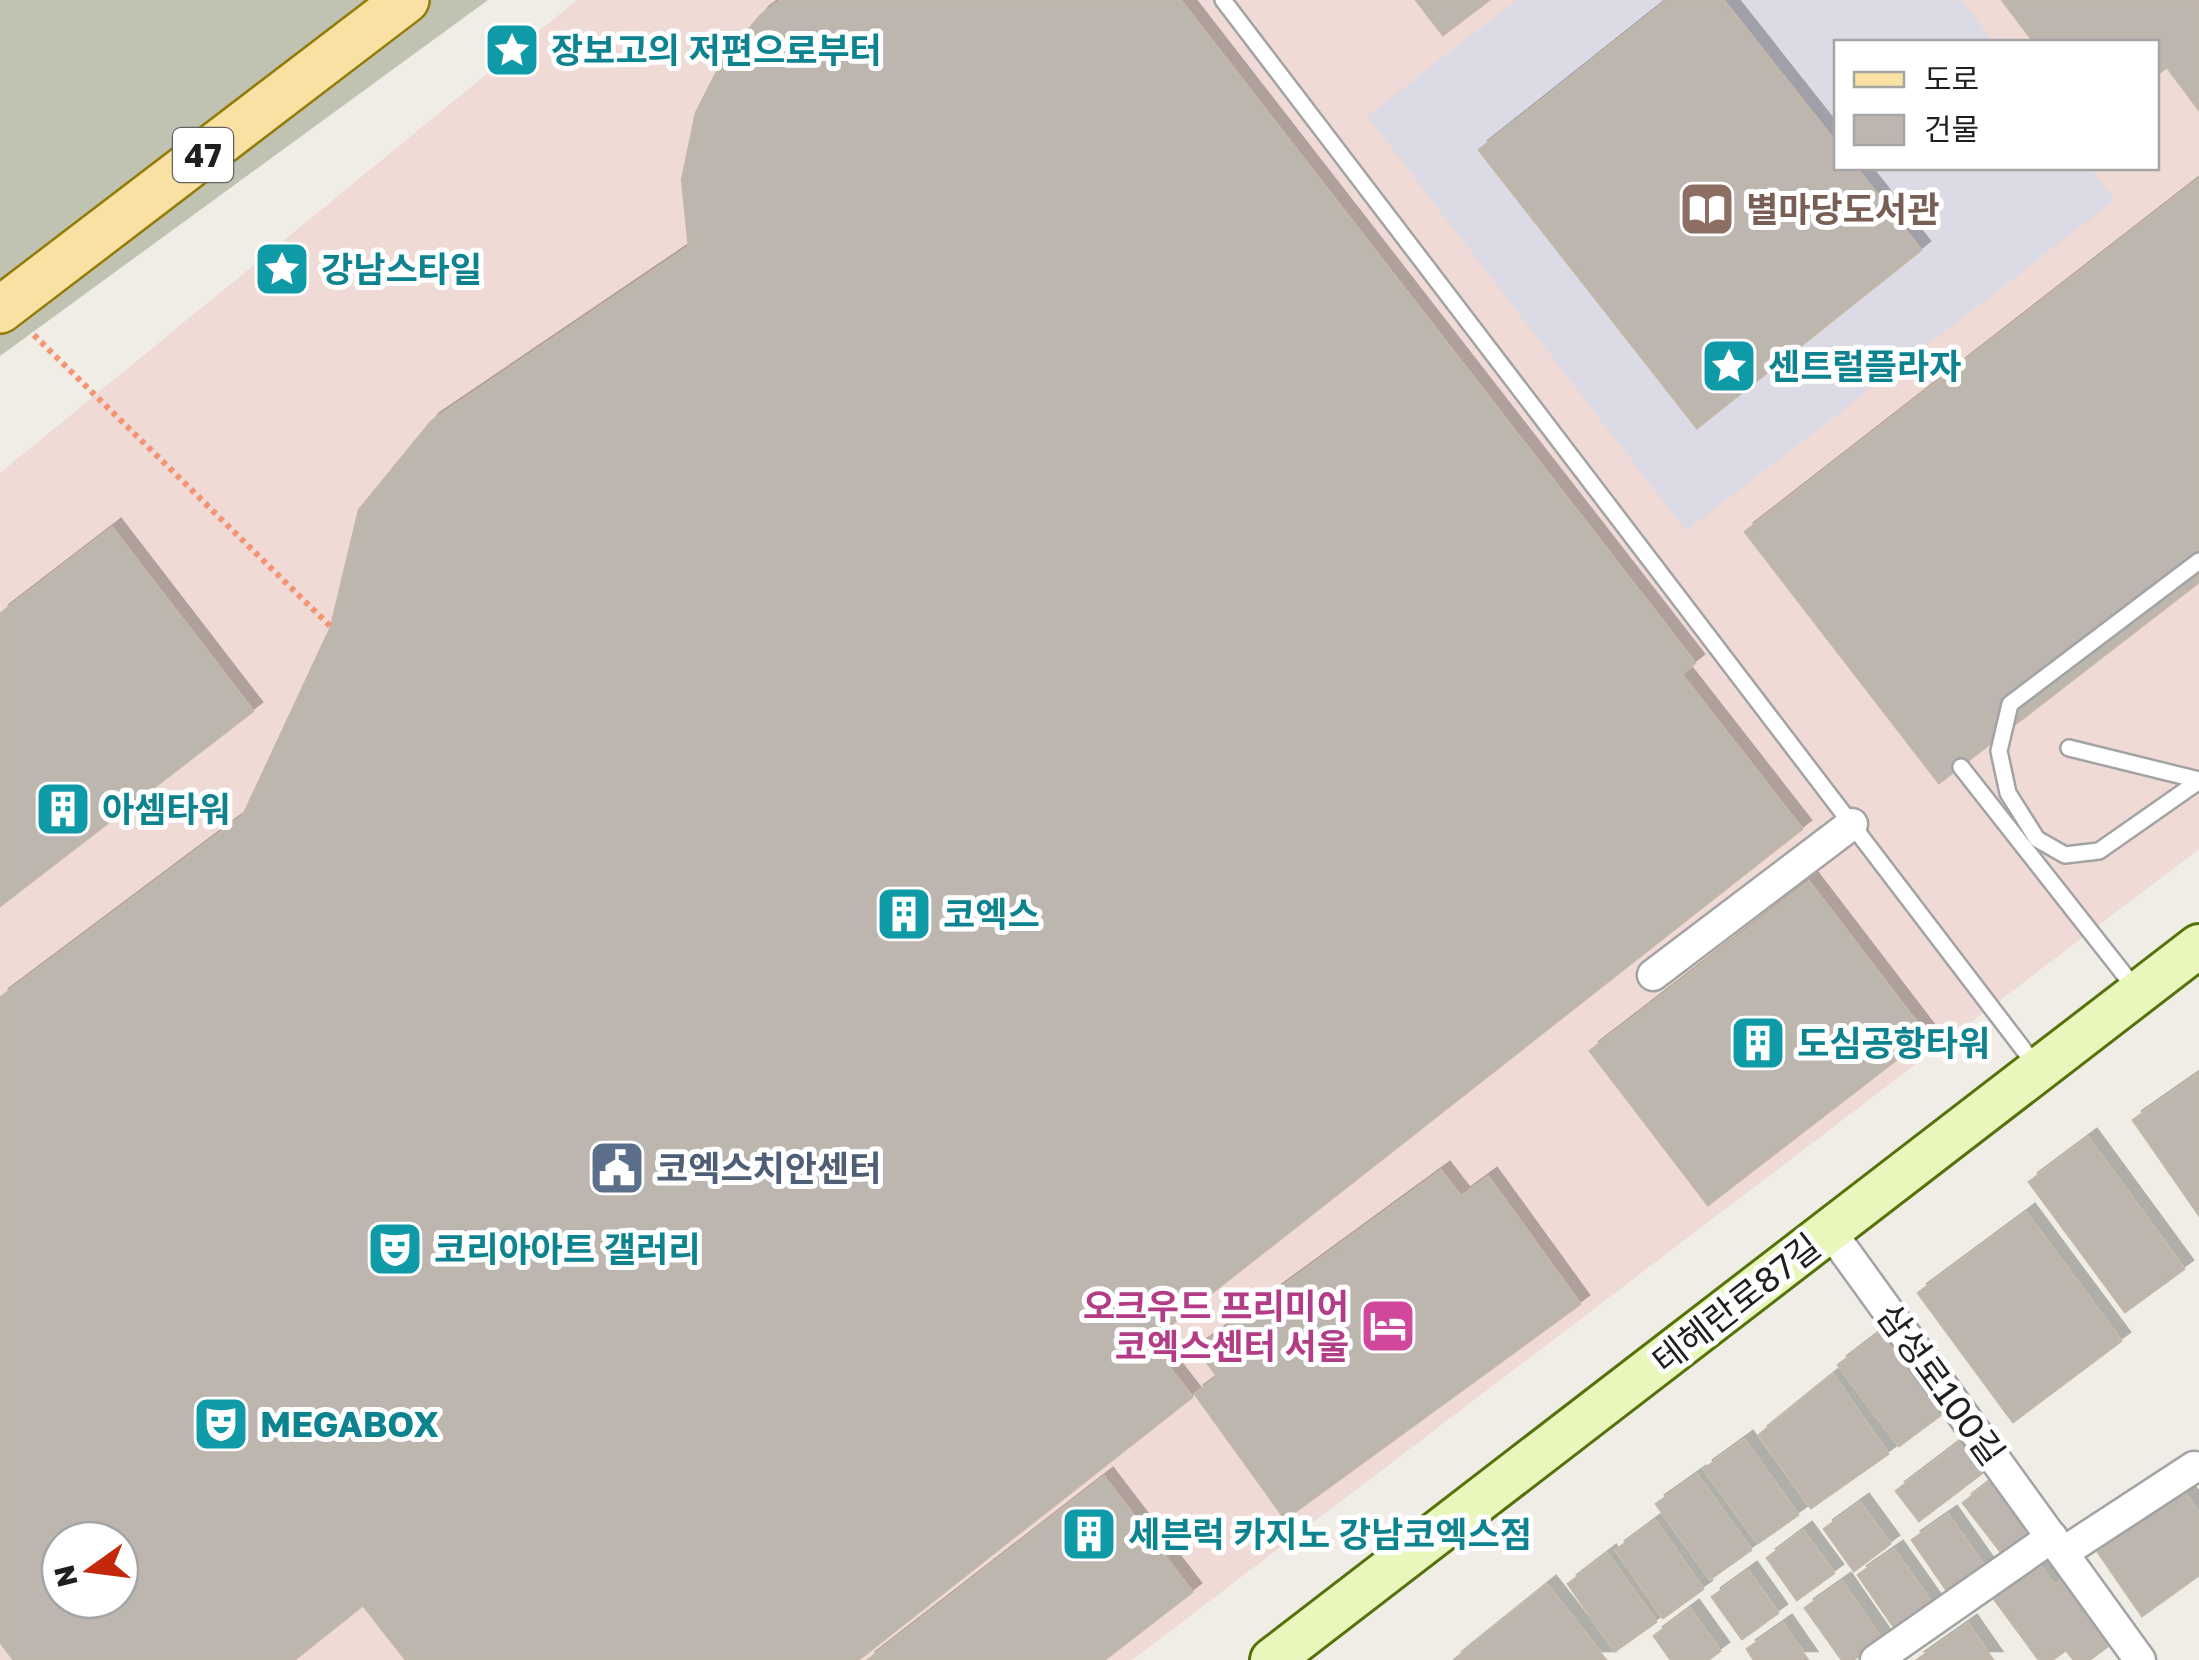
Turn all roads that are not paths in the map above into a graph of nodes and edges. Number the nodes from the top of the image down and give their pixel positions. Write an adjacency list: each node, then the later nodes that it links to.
1 (406, 0): 3 (main road, 47)
2 (1223, 0): 8 (lane)
3 (2, 308)
4 (2199, 560): 7 (lane)
5 (2069, 748): 7 (lane)
6 (1961, 767): 11 (lane)
7 (2199, 781)
8 (1852, 824): 10 (street); 12 (lane)
9 (2199, 946): 11 (street, 테헤란로87길)
10 (1653, 975)
11 (2138, 992): 12 (street, 테헤란로87길)
12 (2038, 1069): 13 (street, 테헤란로87길)
13 (1830, 1231): 15 (street, 삼성로100길); 16 (street, 테헤란로87길)
14 (2194, 1467): 15 (street)
15 (2058, 1544): 17 (street); 18 (street, 삼성로100길)
16 (1272, 1660)
17 (1876, 1660)
18 (2140, 1660)

